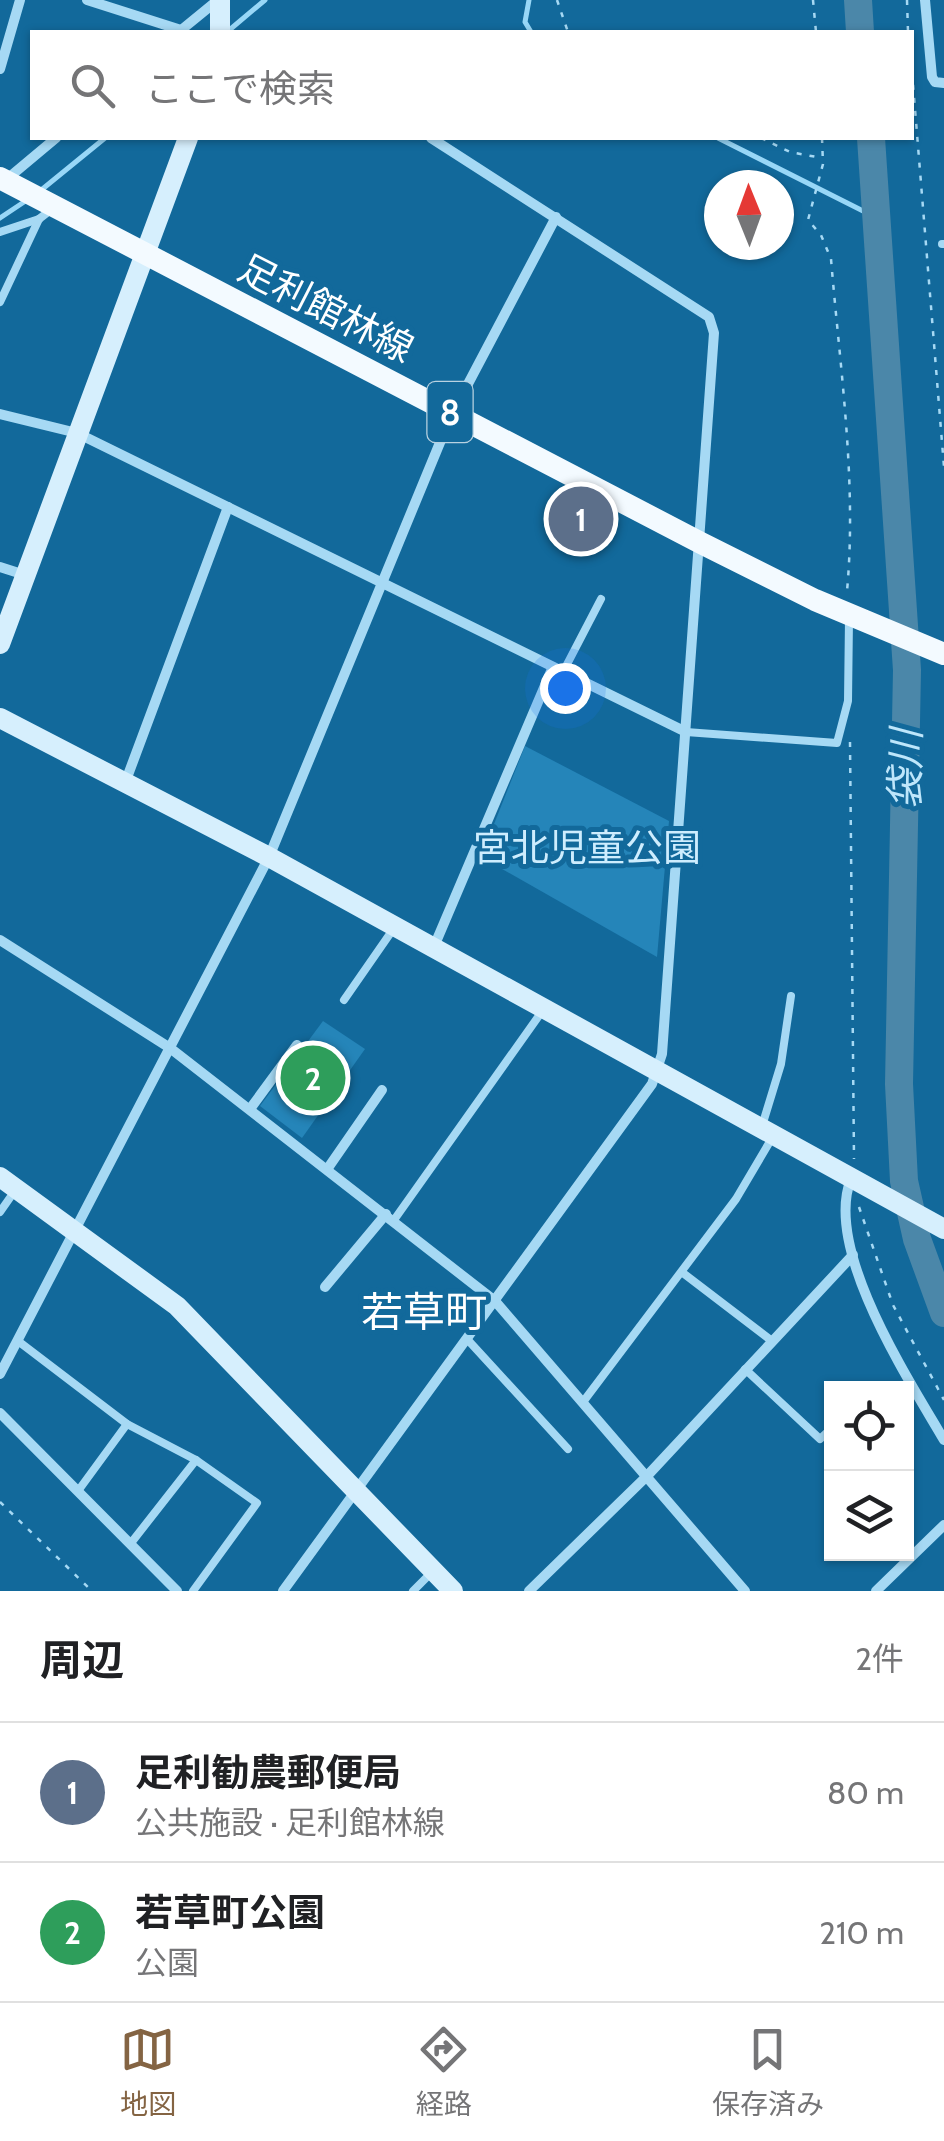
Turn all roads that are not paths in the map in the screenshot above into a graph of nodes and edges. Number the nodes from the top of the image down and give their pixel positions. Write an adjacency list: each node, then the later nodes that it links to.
1 (20, 0): 7 (street)
2 (87, 0): 5 (street)
3 (925, 0): 8 (street)
4 (220, 12): 6 (street)
5 (177, 30)
6 (182, 30)
7 (0, 68)
8 (944, 83)
9 (54, 140): 12 (street)
10 (187, 140): 16 (street)
11 (434, 140): 14 (street)
12 (6, 181): 13 (main road, 足利館林線 / 8)
13 (49, 210): 15 (lane); 16 (main road, 足利館林線 / 8); 17 (lane)
14 (556, 217): 19 (street); 22 (street)
15 (0, 232)
16 (143, 253): 19 (main road, 足利館林線 / 8); 20 (street)
17 (0, 302)
18 (0, 414): 20 (street)
19 (460, 417): 22 (main road, 足利館林線 / 8); 25 (street)
20 (78, 434): 21 (street); 24 (street)
21 (228, 508): 25 (street); 33 (street)
22 (701, 543): 27 (main road, 足利館林線 / 8); 32 (street)
23 (0, 567): 24 (street)
24 (26, 576): 28 (street)
25 (381, 585): 30 (street); 34 (street)
26 (601, 598): 30 (lane)
27 (848, 614): 29 (main road, 足利館林線 / 8); 32 (lane)
28 (0, 644)
29 (944, 654)
30 (557, 672): 32 (street); 37 (street)
31 (0, 718): 33 (street)
32 (686, 732): 43 (street)
33 (125, 784): 34 (street)
34 (269, 857): 35 (street); 42 (street)
35 (394, 928): 37 (street); 39 (lane)
36 (0, 940): 42 (street)
37 (433, 950): 40 (street)
38 (791, 996): 46 (lane)
39 (344, 1000)
40 (543, 1010): 43 (street); 51 (lane)
41 (297, 1046): 45 (street)
42 (170, 1048): 45 (street); 53 (street)
43 (657, 1075): 46 (street); 57 (street)
44 (382, 1090): 47 (street)
45 (250, 1108): 47 (street)
46 (767, 1133): 48 (street); 55 (lane)
47 (328, 1168): 51 (street)
48 (857, 1181): 52 (street); 54 (street)
49 (8, 1182): 50 (lane); 53 (street)
50 (0, 1212)
51 (390, 1217): 56 (street); 57 (street)
52 (944, 1228)
53 (76, 1233): 59 (street); 72 (street)
54 (854, 1255): 60 (street); 67 (street)
55 (683, 1273): 60 (lane); 63 (lane)
56 (324, 1287)
57 (495, 1301): 58 (street); 63 (street)
58 (466, 1339): 68 (lane); 72 (street)
59 (18, 1341): 62 (street); 65 (lane)
60 (772, 1341): 61 (street)
61 (745, 1369): 66 (lane); 70 (street)
62 (0, 1374)
63 (583, 1402): 70 (street)
64 (0, 1414): 71 (street)
65 (127, 1424): 69 (lane); 71 (lane)
66 (824, 1435)
67 (944, 1440)
68 (568, 1448)
69 (196, 1460): 74 (lane); 77 (lane)
70 (647, 1476): 81 (street); 82 (street)
71 (78, 1491): 74 (street)
72 (357, 1491): 75 (street); 78 (street)
73 (944, 1525): 83 (street)
74 (131, 1543): 76 (street)
75 (434, 1571): 79 (lane); 80 (street)
76 (178, 1591)
77 (192, 1591)
78 (283, 1591)
79 (413, 1591)
80 (453, 1591)
81 (529, 1591)
82 (745, 1591)
83 (876, 1591)

